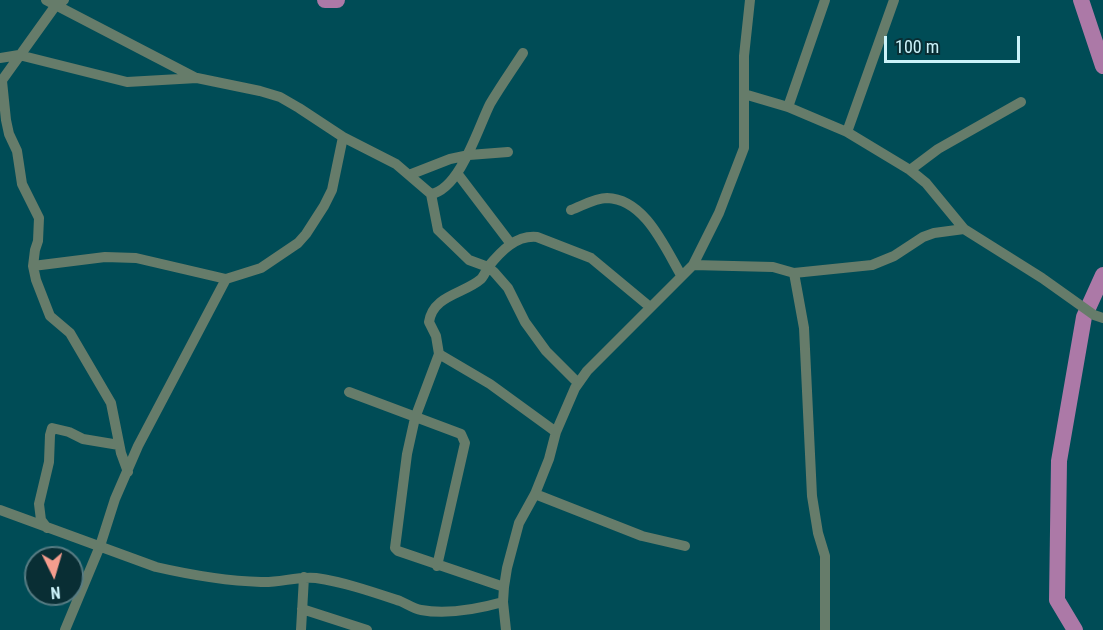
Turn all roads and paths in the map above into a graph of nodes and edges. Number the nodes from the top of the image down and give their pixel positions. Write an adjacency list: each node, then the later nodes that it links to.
1 (750, 0): 10 (street)
2 (825, 0): 12 (street)
3 (894, 0): 13 (street)
4 (55, 2): 6 (street); 8 (street)
5 (523, 53): 16 (street)
6 (19, 55): 7 (street); 8 (street); 9 (street)
7 (0, 58)
8 (197, 78): 14 (street)
9 (1, 82): 25 (street)
10 (744, 94): 12 (street); 24 (street)
11 (1021, 102): 17 (street)
12 (788, 107): 13 (street)
13 (847, 132): 17 (street)
14 (343, 137): 19 (street); 29 (street)
15 (508, 152): 16 (street)
16 (469, 155): 18 (street); 19 (street)
17 (910, 170): 22 (street)
18 (457, 172): 20 (street); 23 (street)
19 (409, 175): 20 (street)
20 (430, 194): 26 (street)
21 (571, 210): 28 (street)
22 (964, 229): 27 (street); 31 (street)
23 (511, 244): 26 (street); 30 (street)
24 (693, 265): 27 (street); 28 (street)
25 (33, 266): 29 (street); 37 (street)
26 (488, 267): 32 (street); 33 (street)
27 (794, 273): 53 (street)
28 (681, 275): 30 (street)
29 (226, 279): 38 (street)
30 (650, 308): 33 (street)
31 (1103, 318)
32 (439, 354): 35 (street); 36 (street)
33 (578, 383): 36 (street)
34 (349, 392): 35 (street)
35 (415, 418): 44 (street); 44 (street)
36 (556, 432): 39 (street)
37 (119, 445): 38 (street); 41 (street)
38 (128, 472): 42 (street)
39 (535, 494): 43 (street); 46 (street)
40 (0, 510): 41 (street)
41 (47, 528): 42 (street)
42 (100, 546): 45 (street); 49 (street)
43 (685, 546)
44 (437, 566): 46 (street)
45 (304, 578): 47 (street); 48 (street)
46 (504, 587): 47 (street)
47 (503, 602): 52 (street)
48 (302, 609): 50 (street); 51 (street)
49 (65, 630)
50 (302, 630)
51 (367, 630)
52 (506, 630)
53 (825, 630)

